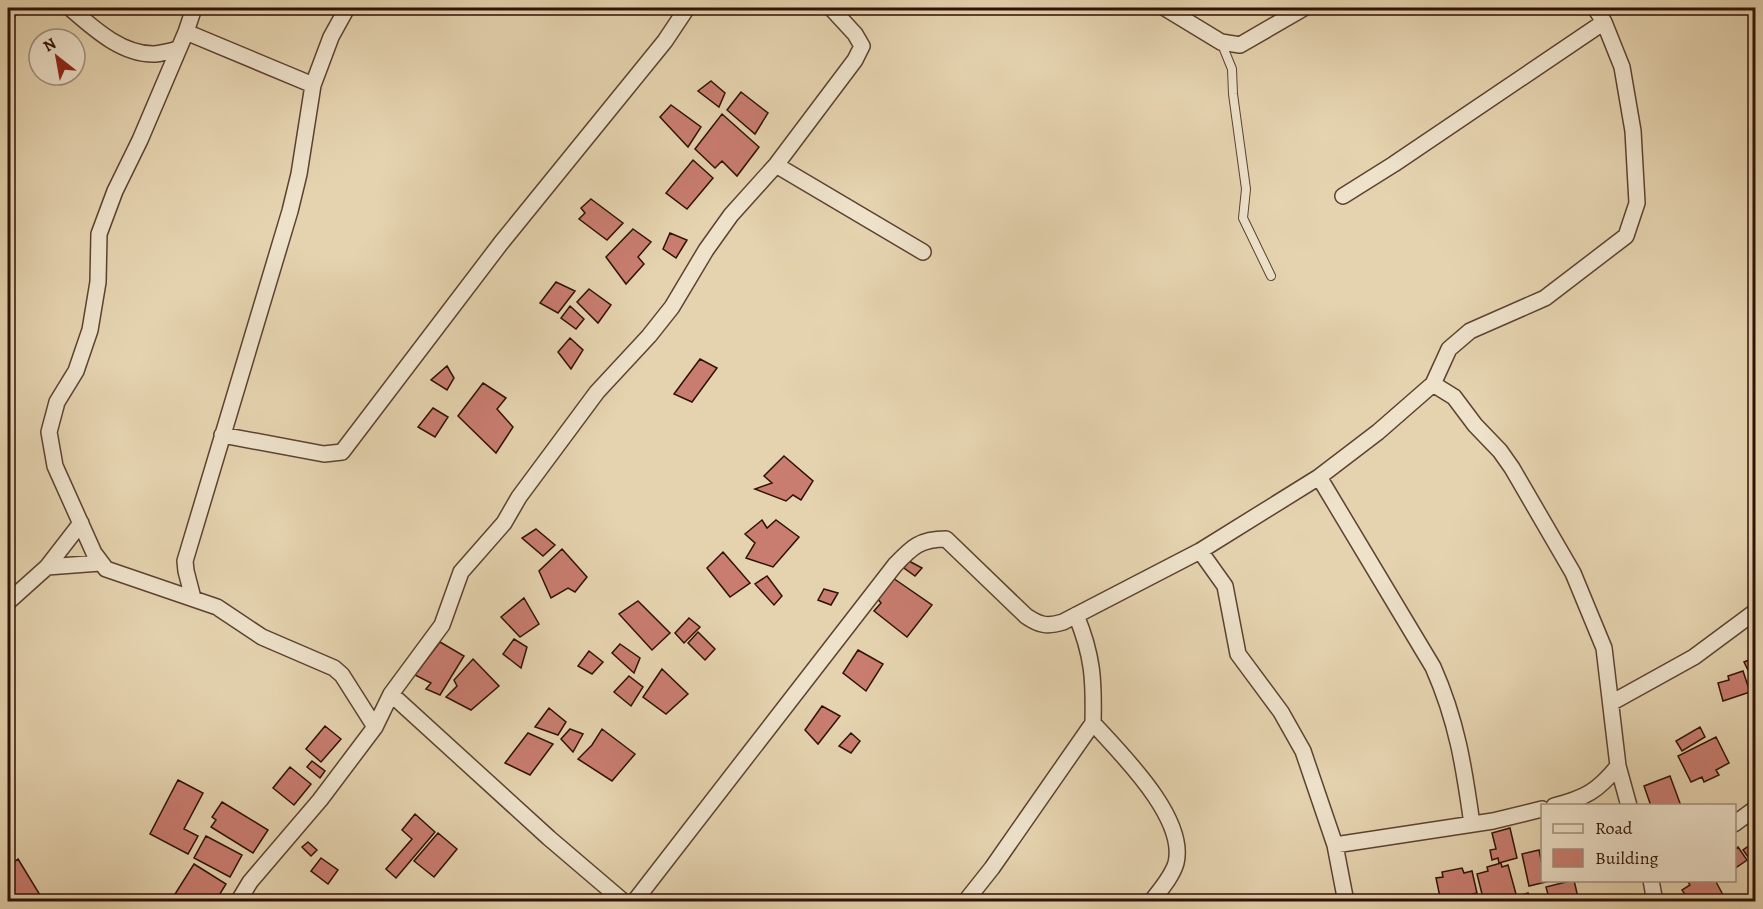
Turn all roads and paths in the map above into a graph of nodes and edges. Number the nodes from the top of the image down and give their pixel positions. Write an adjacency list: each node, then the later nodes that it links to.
1 (11, 8): 10 (street)
2 (70, 8): 14 (street)
3 (194, 8): 12 (street)
4 (347, 8): 15 (street)
5 (687, 8): 21 (street)
6 (831, 8): 16 (street)
7 (1165, 8): 13 (street)
8 (1304, 8): 13 (street)
9 (1595, 8): 11 (street)
10 (8, 12)
11 (1604, 22): 17 (street); 20 (street)
12 (186, 32): 14 (street); 15 (street)
13 (1221, 42): 19 (lane)
14 (178, 49): 23 (street)
15 (313, 85): 21 (street)
16 (776, 165): 18 (street); 31 (street)
17 (1343, 196)
18 (923, 252)
19 (1271, 276)
20 (1433, 384): 22 (street); 32 (street)
21 (222, 435): 27 (street)
22 (1319, 477): 24 (street); 41 (street)
23 (81, 523): 25 (street); 26 (street)
24 (1200, 551): 30 (street); 42 (street)
25 (100, 562): 26 (street); 27 (street)
26 (47, 567): 28 (street)
27 (193, 598): 34 (street)
28 (8, 602)
29 (1755, 611): 32 (street)
30 (1076, 615): 33 (street); 46 (street)
31 (391, 694): 34 (street); 45 (street)
32 (1611, 703): 35 (street)
33 (1094, 723): 47 (street); 48 (street)
34 (375, 727): 44 (street)
35 (1618, 766): 36 (street); 37 (street)
36 (1560, 804)
37 (1628, 804)
38 (1755, 808): 40 (street)
39 (1541, 809): 41 (street)
40 (1736, 822)
41 (1472, 824): 42 (street)
42 (1335, 845): 49 (street)
43 (1654, 882): 50 (street)
44 (238, 902)
45 (624, 902)
46 (634, 902)
47 (965, 902)
48 (1151, 902)
49 (1346, 902)
50 (1655, 902)

